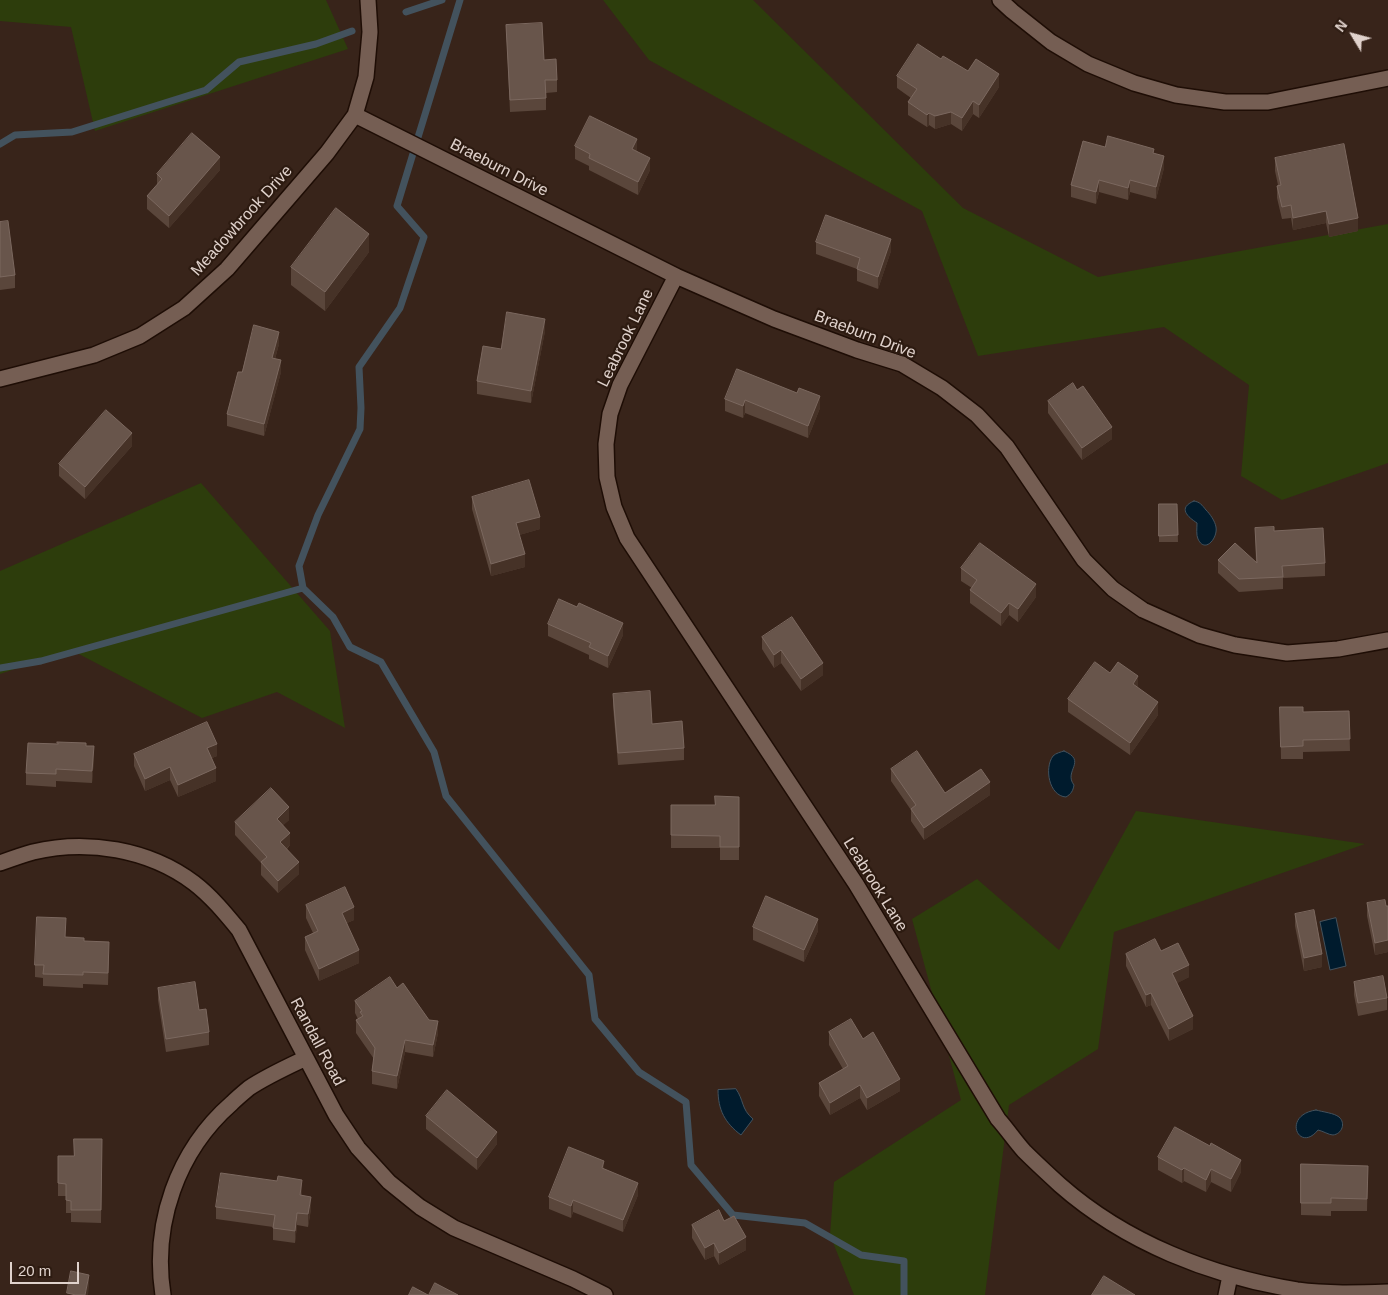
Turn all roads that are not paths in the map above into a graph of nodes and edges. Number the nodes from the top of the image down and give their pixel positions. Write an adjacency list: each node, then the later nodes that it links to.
1 (368, 0): 4 (street, Meadowbrook Drive)
2 (1000, 0): 3 (street)
3 (1388, 78)
4 (355, 115): 5 (street, Braeburn Drive); 6 (street, Meadowbrook Drive)
5 (676, 276): 7 (street, Braeburn Drive); 10 (street, Leabrook Lane)
6 (0, 379)
7 (1388, 640)
8 (0, 863): 9 (street, Randall Road)
9 (306, 1058): 12 (street); 13 (street, Randall Road)
10 (1230, 1276): 11 (street, Leabrook Lane); 14 (street)
11 (1388, 1292)
12 (163, 1295)
13 (605, 1295)
14 (1226, 1295)

